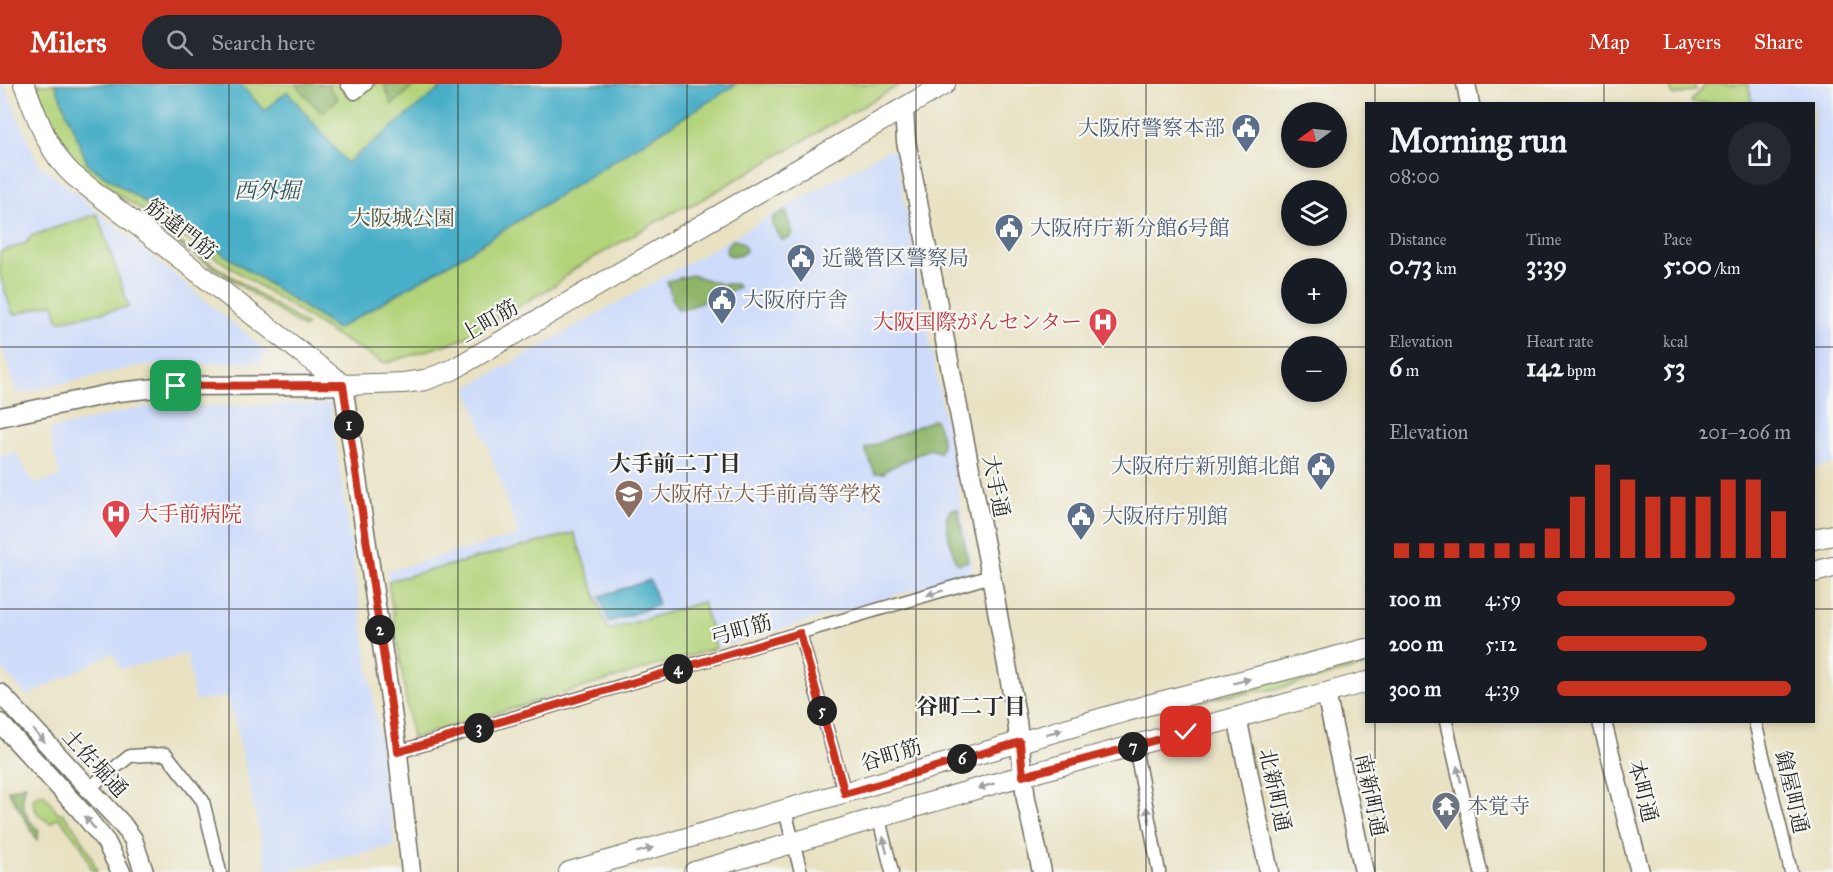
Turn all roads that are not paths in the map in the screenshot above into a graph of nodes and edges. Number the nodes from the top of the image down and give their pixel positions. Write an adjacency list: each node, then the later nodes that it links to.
1 (24, 84): 8 (main road, 筋違門筋)
2 (347, 84): 3 (street)
3 (366, 84)
4 (945, 84): 7 (main road, 上町筋)
5 (1466, 84): 6 (street)
6 (1470, 102)
7 (904, 109): 8 (main road, 上町筋); 12 (street, 大手通)
8 (343, 385): 9 (street, 上町筋); 25 (street)
9 (0, 417)
10 (1833, 535): 11 (main road)
11 (1815, 539)
12 (991, 576): 13 (street, 弓町筋, one-way to 13); 23 (street, 大手通)
13 (800, 633): 25 (street, 弓町筋); 28 (street)
14 (1365, 649): 23 (main road, 谷町筋, one-way to 14)
15 (1365, 682): 17 (main road)
16 (0, 693): 27 (street, 土佐堀通, one-way to 27)
17 (1326, 693): 18 (main road); 43 (street, 南新町通)
18 (1237, 717): 24 (main road); 42 (street, 北新町通)
19 (0, 723): 32 (street, 土佐堀通, one-way to 19)
20 (1446, 723): 44 (street, one-way to 20)
21 (1602, 723): 45 (street, 本町通)
22 (1755, 723): 46 (street, 鎗屋町通)
23 (1020, 742): 26 (street, 大手通); 28 (main road, 谷町筋)
24 (1135, 746): 26 (main road); 41 (street, one-way to 24)
25 (398, 752): 35 (street)
26 (1023, 776): 30 (main road, one-way to 30); 40 (street, 大手通)
27 (89, 789): 33 (street, 土佐堀通); 34 (street)
28 (845, 794): 29 (main road, 谷町筋)
29 (785, 811): 31 (street); 36 (main road, 谷町筋, one-way to 29)
30 (879, 819): 31 (main road); 39 (street, one-way to 30)
31 (794, 844): 37 (main road); 38 (street)
32 (122, 872)
33 (144, 872)
34 (220, 872)
35 (411, 872)
36 (568, 872)
37 (694, 872)
38 (801, 872)
39 (892, 872)
40 (1042, 872)
41 (1159, 872)
42 (1269, 872)
43 (1364, 872)
44 (1481, 872)
45 (1640, 872)
46 (1791, 872)

